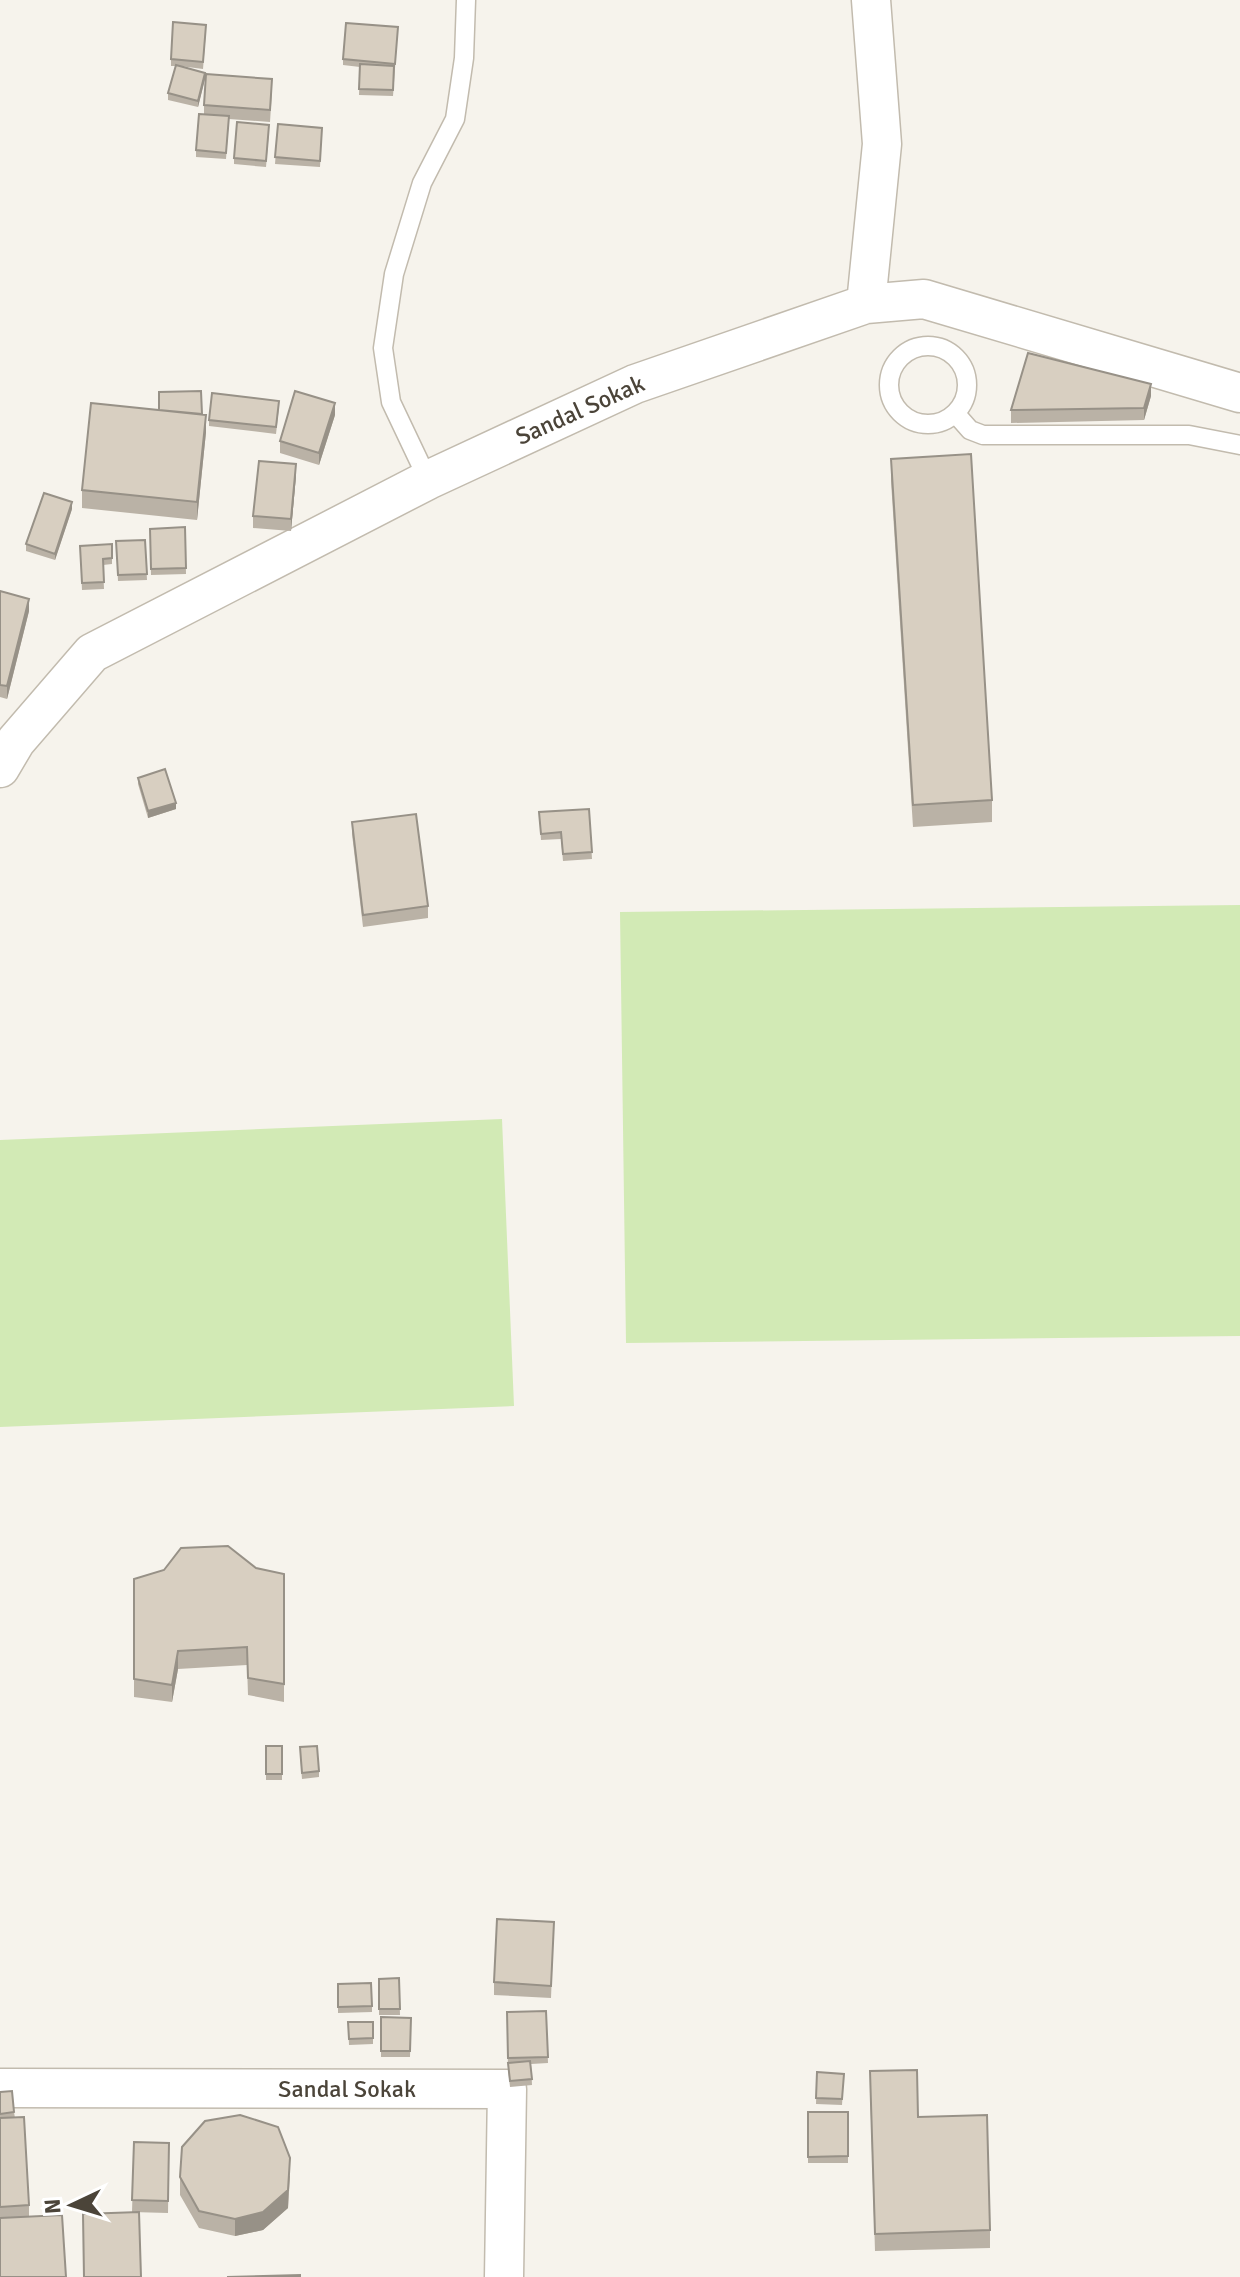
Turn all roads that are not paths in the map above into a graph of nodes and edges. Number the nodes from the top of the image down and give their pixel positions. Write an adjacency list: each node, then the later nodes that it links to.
1 (466, 0): 8 (lane)
2 (871, 0): 3 (street)
3 (866, 304): 4 (street, Sandal Sokak); 8 (street, Sandal Sokak)
4 (940, 326): 5 (street, Sandal Sokak); 6 (lane); 6 (lane)
5 (1240, 393)
6 (955, 413): 7 (lane)
7 (1240, 445)
8 (428, 480): 9 (street, Sandal Sokak)
9 (0, 768)
10 (0, 2088): 11 (street, Sandal Sokak)
11 (504, 2277)

